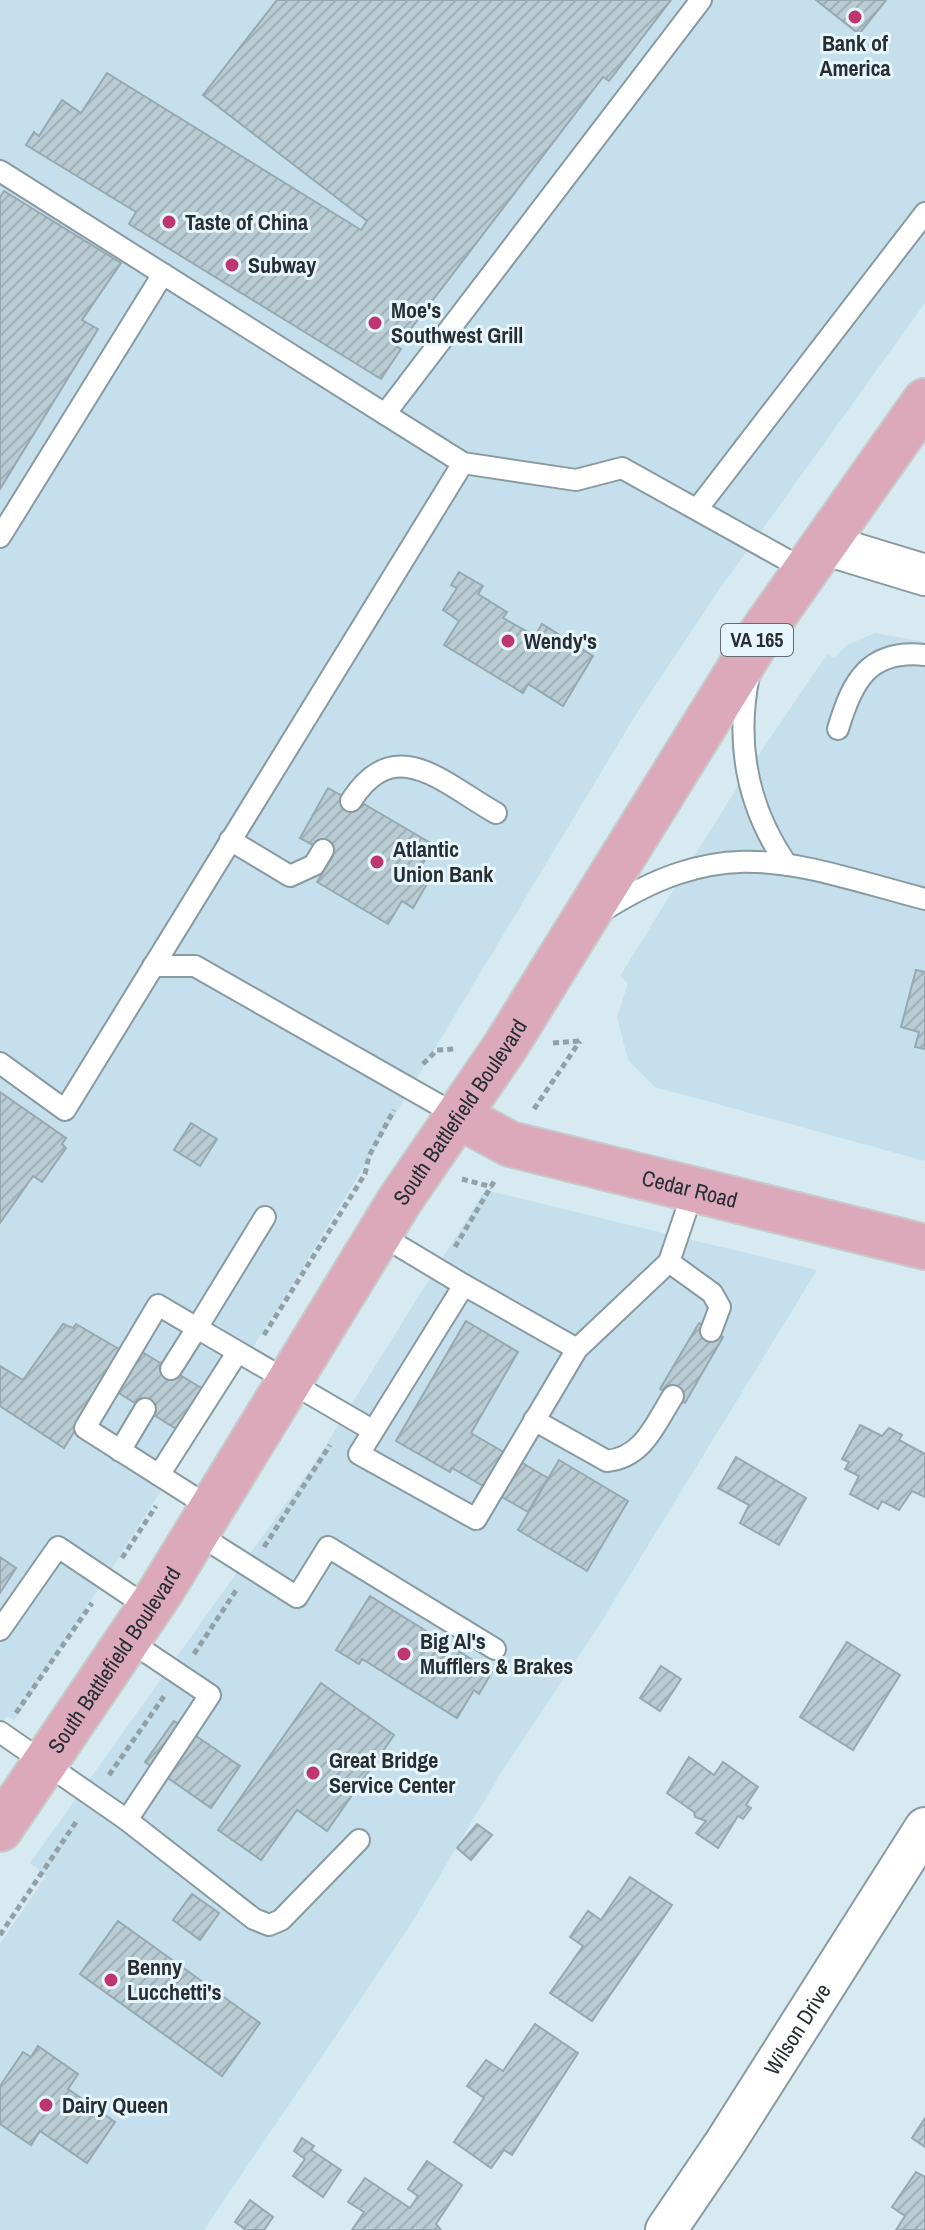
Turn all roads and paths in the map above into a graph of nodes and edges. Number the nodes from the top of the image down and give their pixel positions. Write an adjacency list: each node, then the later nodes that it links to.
1 (701, 0): 6 (lane)
2 (0, 171): 4 (lane)
3 (925, 213): 8 (lane)
4 (163, 274): 6 (lane); 9 (lane)
5 (925, 401): 10 (main road, South Battlefield Boulevard / VA 165)
6 (385, 414): 7 (lane)
7 (463, 463): 8 (lane); 17 (lane)
8 (698, 508): 10 (lane)
9 (0, 537)
10 (814, 557): 11 (street); 12 (main road, South Battlefield Boulevard / VA 165)
11 (925, 575)
12 (761, 634): 19 (lane); 21 (main road, South Battlefield Boulevard / VA 165)
13 (925, 655): 14 (lane)
14 (838, 729)
15 (351, 801): 16 (lane)
16 (496, 813)
17 (230, 840): 18 (lane); 22 (lane)
18 (323, 850)
19 (787, 865): 20 (lane); 21 (lane)
20 (925, 899)
21 (562, 950): 24 (main road, South Battlefield Boulevard / VA 165)
22 (153, 966): 23 (lane); 24 (lane)
23 (0, 1063)
24 (460, 1117): 25 (main road, Cedar Road); 27 (main road, South Battlefield Boulevard)
25 (693, 1191): 28 (main road, Cedar Road); 29 (lane)
26 (265, 1217): 31 (lane)
27 (379, 1234): 30 (lane); 36 (main road, South Battlefield Boulevard)
28 (925, 1247)
29 (669, 1262): 32 (lane); 33 (lane)
30 (464, 1285): 33 (lane); 40 (lane)
31 (197, 1328): 34 (lane); 35 (lane); 41 (lane)
32 (711, 1331)
33 (577, 1349): 39 (lane)
34 (237, 1353): 36 (lane); 42 (lane)
35 (171, 1369)
36 (288, 1383): 40 (lane); 43 (main road, South Battlefield Boulevard)
37 (673, 1396): 39 (lane)
38 (145, 1409): 41 (lane)
39 (534, 1420): 40 (lane)
40 (372, 1430)
41 (120, 1451): 42 (lane)
42 (159, 1475): 43 (lane)
43 (204, 1521): 44 (main road, South Battlefield Boulevard); 46 (lane)
44 (138, 1624): 45 (lane); 48 (main road, South Battlefield Boulevard); 49 (lane)
45 (0, 1630)
46 (495, 1649)
47 (0, 1732): 48 (lane)
48 (43, 1765): 49 (lane); 51 (main road, South Battlefield Boulevard)
49 (127, 1820): 52 (lane)
50 (925, 1828): 53 (street, Wilson Drive)
51 (0, 1829)
52 (359, 1840)
53 (666, 2230)

